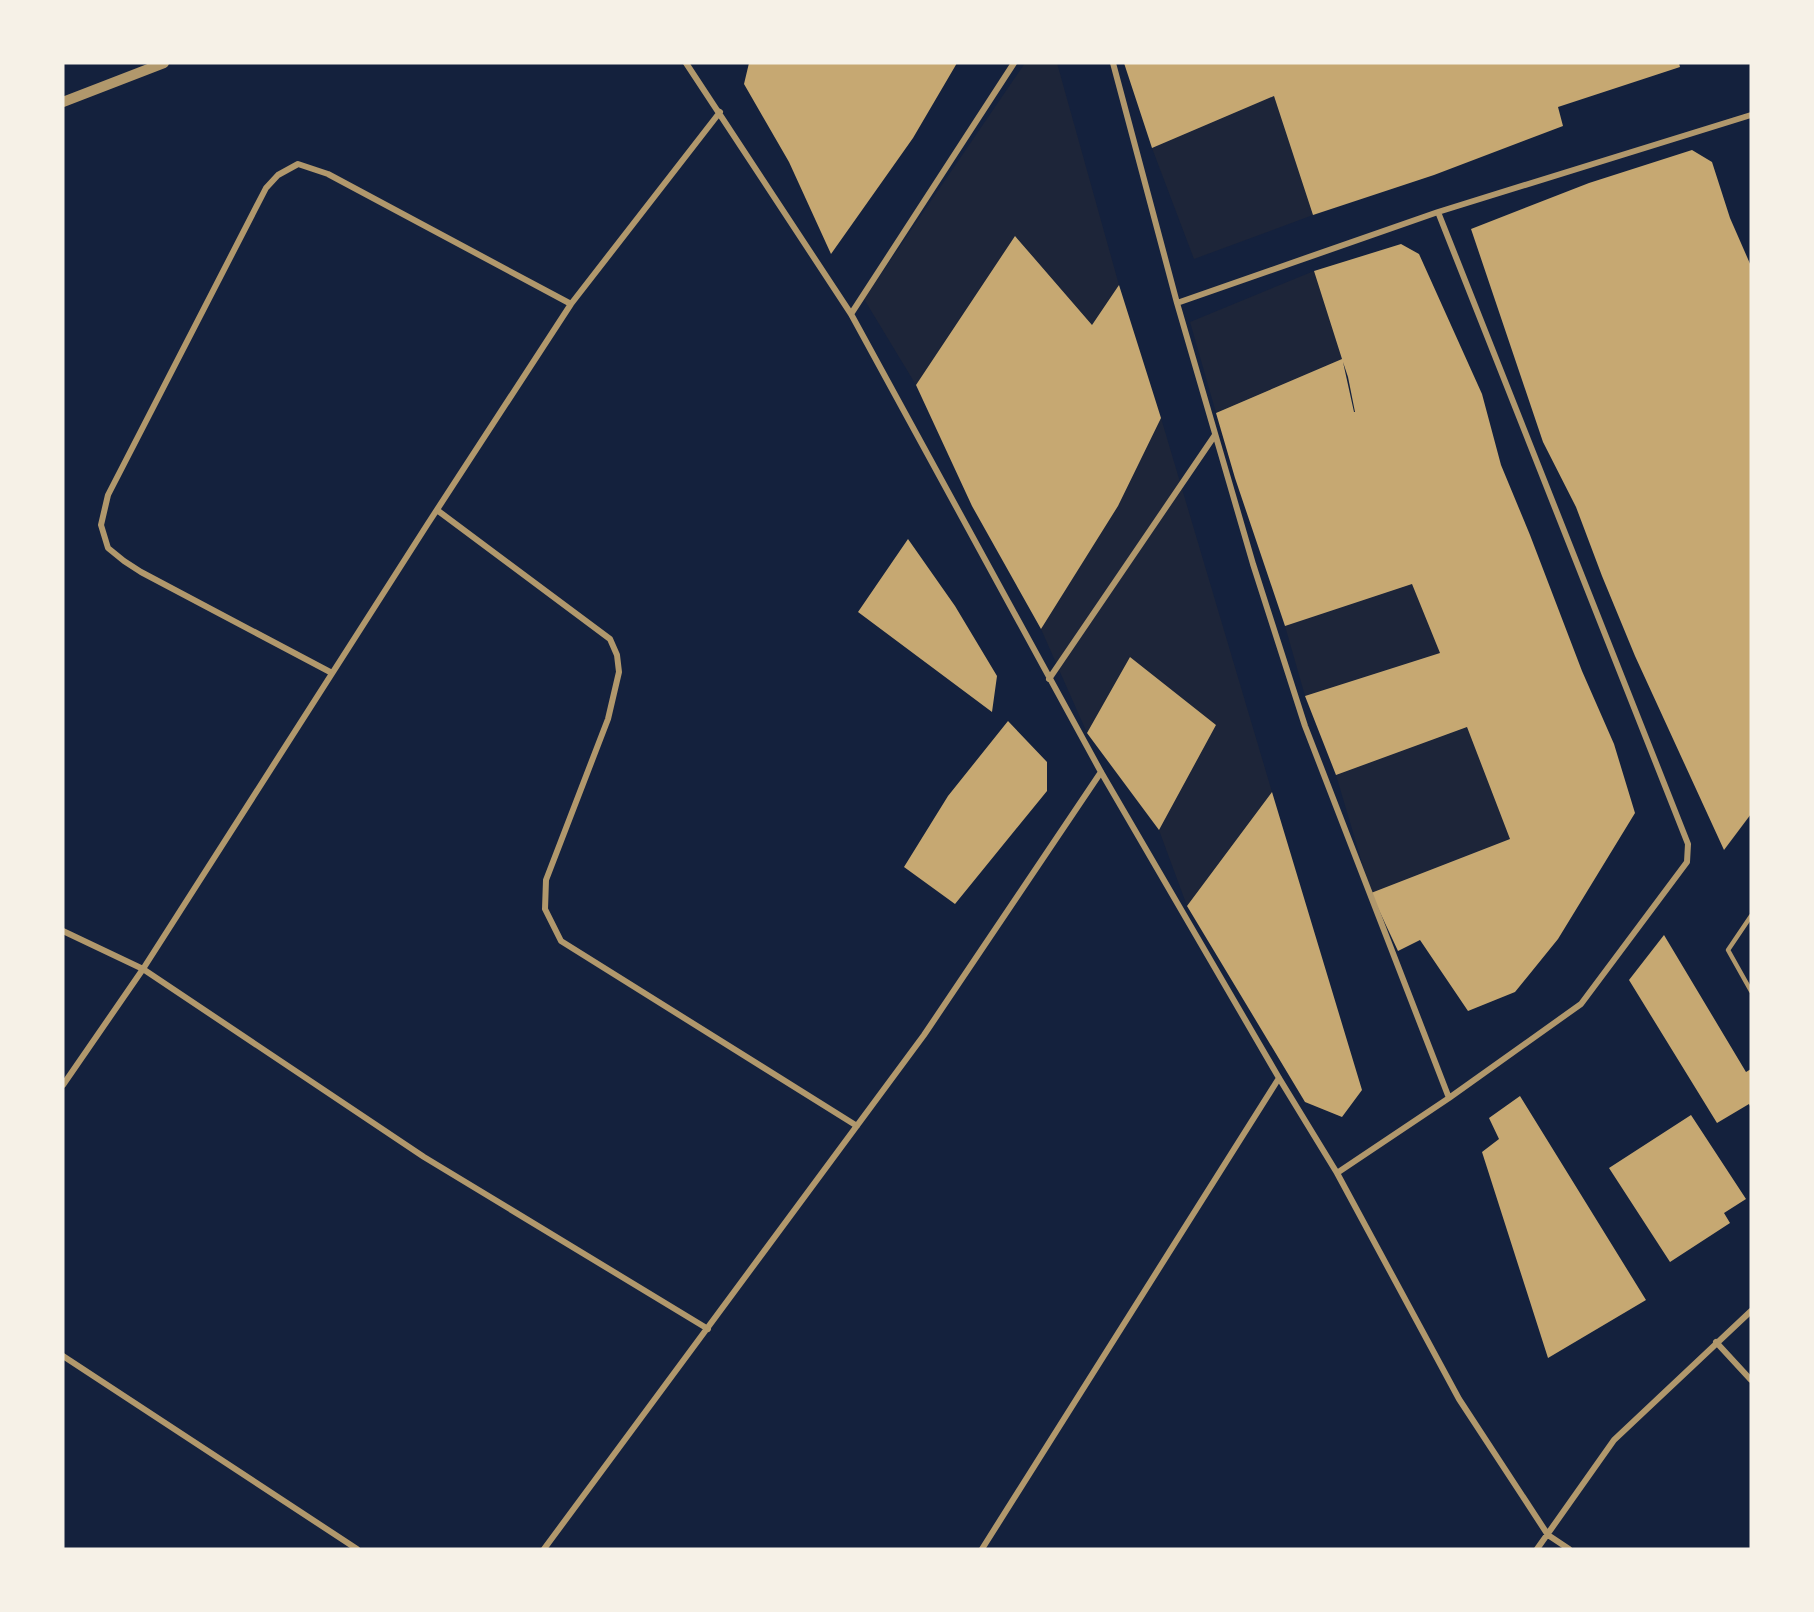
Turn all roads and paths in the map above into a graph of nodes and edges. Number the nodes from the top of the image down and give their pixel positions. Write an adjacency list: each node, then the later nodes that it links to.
1 (164, 63): 5 (street)
2 (686, 63): 6 (street)
3 (1014, 63): 11 (street)
4 (1113, 63): 9 (street)
5 (63, 102)
6 (720, 112): 10 (street); 11 (street)
7 (1751, 115): 8 (street)
8 (1438, 212): 9 (street); 23 (street)
9 (1177, 303): 12 (street)
10 (571, 304): 13 (street); 14 (street)
11 (851, 314): 15 (street)
12 (1215, 435): 15 (street); 23 (street)
13 (437, 510): 14 (street); 24 (street)
14 (332, 673): 19 (street)
15 (1049, 679): 16 (street)
16 (1101, 772): 21 (street); 24 (street)
17 (1751, 916): 20 (lane)
18 (63, 931): 19 (street)
19 (143, 969): 22 (street); 27 (street)
20 (1751, 991)
21 (1279, 1078): 25 (street); 34 (street)
22 (63, 1085)
23 (1449, 1098): 25 (street)
24 (857, 1126): 27 (street)
25 (1337, 1173): 31 (street)
26 (1751, 1311): 28 (street)
27 (708, 1329): 33 (street)
28 (1716, 1342): 30 (street); 31 (street)
29 (63, 1356): 32 (street)
30 (1751, 1380)
31 (1548, 1535): 35 (street); 36 (street)
32 (357, 1549)
33 (544, 1549)
34 (982, 1549)
35 (1537, 1549)
36 (1569, 1549)

